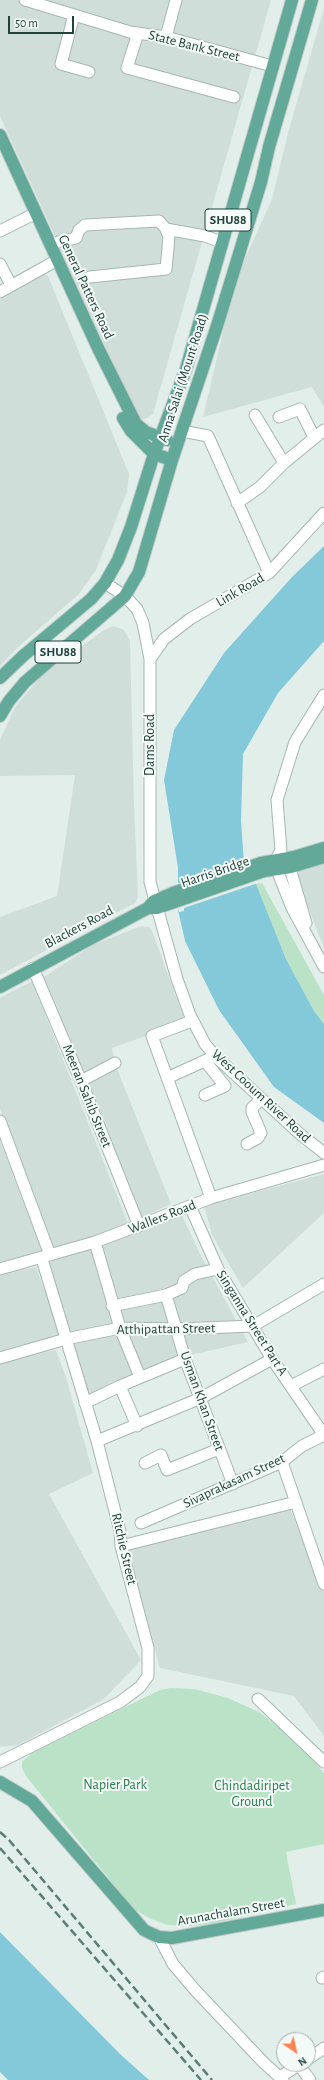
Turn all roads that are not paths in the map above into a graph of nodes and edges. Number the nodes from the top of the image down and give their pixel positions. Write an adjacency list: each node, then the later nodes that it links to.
1 (25, 0): 5 (street, State Bank Street)
2 (176, 0): 7 (street)
3 (292, 0): 8 (main road, Anna Salai (Mount Road) / SHU88)
4 (312, 0): 13 (main road, Anna Salai (Mount Road) / SHU88)
5 (74, 15): 6 (street, State Bank Street); 9 (street)
6 (138, 33): 7 (street, State Bank Street); 10 (street)
7 (166, 37): 8 (street, State Bank Street)
8 (272, 66): 12 (main road, Anna Salai (Mount Road) / SHU88)
9 (89, 72)
10 (234, 97)
11 (0, 135): 19 (main road, General Patters Road)
12 (250, 142): 13 (main road); 18 (main road, Anna Salai (Mount Road) / SHU88)
13 (269, 147): 28 (main road, Anna Salai (Mount Road) / SHU88)
14 (0, 150): 15 (main road, General Patters Road)
15 (30, 216): 17 (street); 20 (main road, General Patters Road)
16 (166, 229): 18 (street); 19 (street); 22 (street)
17 (0, 231)
18 (221, 242): 30 (main road, Anna Salai (Mount Road) / SHU88)
19 (50, 244): 30 (main road, General Patters Road)
20 (52, 263): 23 (street); 32 (main road, General Patters Road)
21 (0, 264): 23 (street)
22 (90, 277)
23 (11, 285): 24 (street)
24 (0, 292)
25 (255, 415): 34 (street)
26 (279, 417): 29 (street)
27 (324, 430): 29 (street)
28 (182, 431): 31 (main road, Anna Salai (Mount Road) / SHU88); 35 (street)
29 (314, 437): 34 (street)
30 (160, 438): 31 (main road, General Patters Road); 32 (main road, Anna Salai (Mount Road) / SHU88)
31 (178, 443): 33 (main road, Anna Salai (Mount Road) / SHU88)
32 (154, 454): 33 (main road); 38 (main road, Anna Salai (Mount Road) / SHU88)
33 (172, 460): 39 (main road, Anna Salai (Mount Road) / SHU88)
34 (284, 463): 35 (street)
35 (236, 503): 37 (street)
36 (324, 513): 37 (street, Link Road)
37 (269, 573): 40 (street, Link Road)
38 (105, 583): 39 (street, Dams Road); 41 (main road, Anna Salai (Mount Road) / SHU88)
39 (125, 596): 40 (street, Dams Road); 42 (main road, Anna Salai (Mount Road) / SHU88)
40 (150, 659): 49 (street, Dams Road)
41 (0, 679): 42 (main road)
42 (22, 686): 44 (main road, Anna Salai (Mount Road) / SHU88)
43 (324, 695): 47 (street)
44 (2, 706)
45 (324, 848): 47 (main road)
46 (324, 858): 47 (main road)
47 (283, 861): 48 (main road, Harris Bridge); 50 (street)
48 (174, 897): 49 (main road, Blackers Road)
49 (153, 906): 51 (main road, Blackers Road); 53 (street, West Cooum River Road)
50 (324, 967)
51 (34, 968): 52 (main road, Blackers Road); 57 (street, Meeran Sahib Street)
52 (0, 987)
53 (192, 1021): 54 (street, West Cooum River Road); 56 (street)
54 (210, 1058): 56 (street); 58 (street); 59 (street, West Cooum River Road)
55 (115, 1063): 57 (street)
56 (167, 1078): 64 (street)
57 (82, 1081): 66 (street, Meeran Sahib Street)
58 (205, 1095)
59 (261, 1099): 61 (street); 62 (street, West Cooum River Road)
60 (0, 1120): 68 (street, Ritchie Street)
61 (247, 1144)
62 (324, 1153)
63 (324, 1165): 64 (street, Wallers Road)
64 (211, 1198): 65 (street, Wallers Road)
65 (190, 1206): 66 (street, Wallers Road); 70 (street, Singanna Street Part A)
66 (139, 1226): 67 (street, Wallers Road)
67 (95, 1242): 68 (street, Wallers Road); 73 (street)
68 (46, 1257): 69 (street, Wallers Road); 77 (street, Ritchie Street)
69 (0, 1269)
70 (218, 1269): 72 (street); 74 (street, Singanna Street Part A)
71 (324, 1284): 74 (street, Atthipattan Street)
72 (166, 1295): 73 (street); 76 (street, Usman Khan Street)
73 (112, 1306): 75 (street)
74 (253, 1326): 76 (street, Atthipattan Street); 80 (street, Singanna Street Part A)
75 (120, 1328): 76 (street, Atthipattan Street); 77 (street, Atthipattan Street); 82 (street)
76 (177, 1330): 79 (street, Usman Khan Street)
77 (66, 1339): 78 (street, Atthipattan Street); 86 (street, Ritchie Street)
78 (0, 1358)
79 (185, 1359): 82 (street); 85 (street, Usman Khan Street)
80 (272, 1360): 84 (street, Singanna Street Part A); 85 (street)
81 (324, 1369): 84 (street)
82 (140, 1377): 83 (street)
83 (120, 1386): 86 (street); 87 (street)
84 (291, 1386): 88 (street, Singanna Street Part A)
85 (201, 1398): 87 (street); 90 (street, Usman Khan Street)
86 (85, 1403): 89 (street, Ritchie Street)
87 (136, 1426): 89 (street)
88 (324, 1435): 91 (street, Sivaprakasam Street)
89 (97, 1440): 96 (street, Ritchie Street)
90 (219, 1449): 92 (street); 93 (street, Usman Khan Street)
91 (282, 1462): 93 (street, Sivaprakasam Street); 94 (street)
92 (145, 1463)
93 (233, 1484): 95 (street, Sivaprakasam Street)
94 (296, 1502): 96 (street); 97 (street)
95 (141, 1523)
96 (121, 1546): 99 (street, Ritchie Street)
97 (324, 1584)
98 (258, 1699): 100 (street)
99 (0, 1762)
100 (324, 1762)
101 (0, 1782): 103 (main road, Arunachalam Street)
102 (324, 1910): 103 (main road, Arunachalam Street)
103 (160, 1937): 104 (street)
104 (282, 2078)

